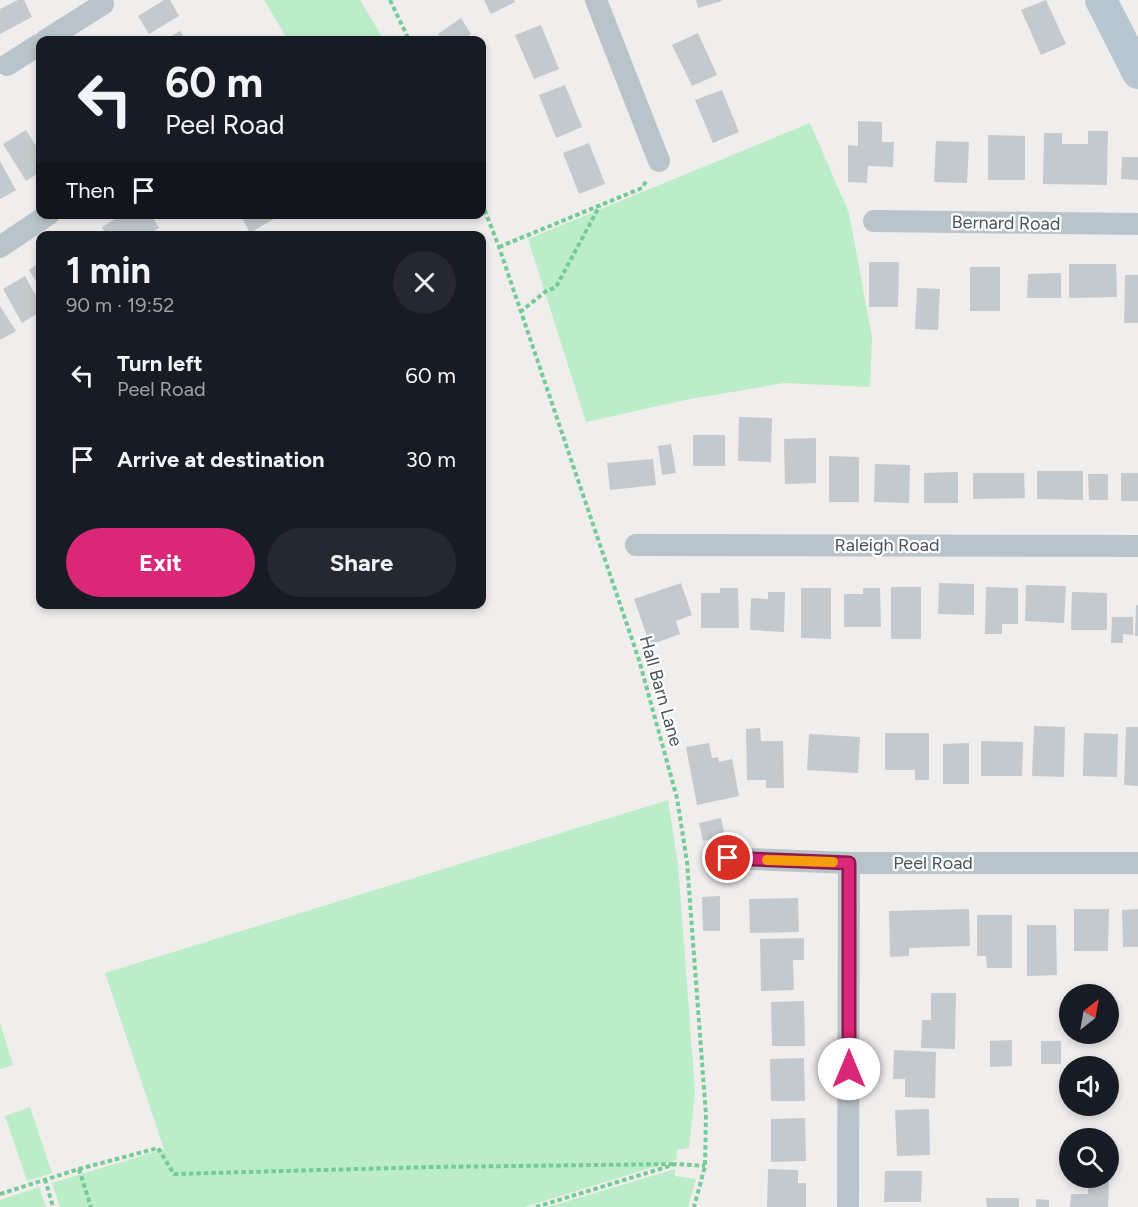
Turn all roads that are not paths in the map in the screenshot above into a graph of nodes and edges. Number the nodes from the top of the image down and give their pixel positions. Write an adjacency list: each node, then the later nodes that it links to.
1 (596, 0): 9 (street)
2 (1101, 0): 8 (street)
3 (104, 4): 4 (street)
4 (77, 32): 5 (street)
5 (62, 36)
6 (36, 47): 7 (street)
7 (7, 65)
8 (1138, 73)
9 (659, 161)
10 (42, 219): 13 (street)
11 (874, 221): 12 (street, Bernard Road)
12 (1138, 224)
13 (0, 247)
14 (636, 545): 15 (street, Raleigh Road)
15 (1138, 546)
16 (728, 858): 17 (street, Peel Road)
17 (849, 863): 18 (street, Peel Road); 19 (street)
18 (1138, 863)
19 (848, 1207)

